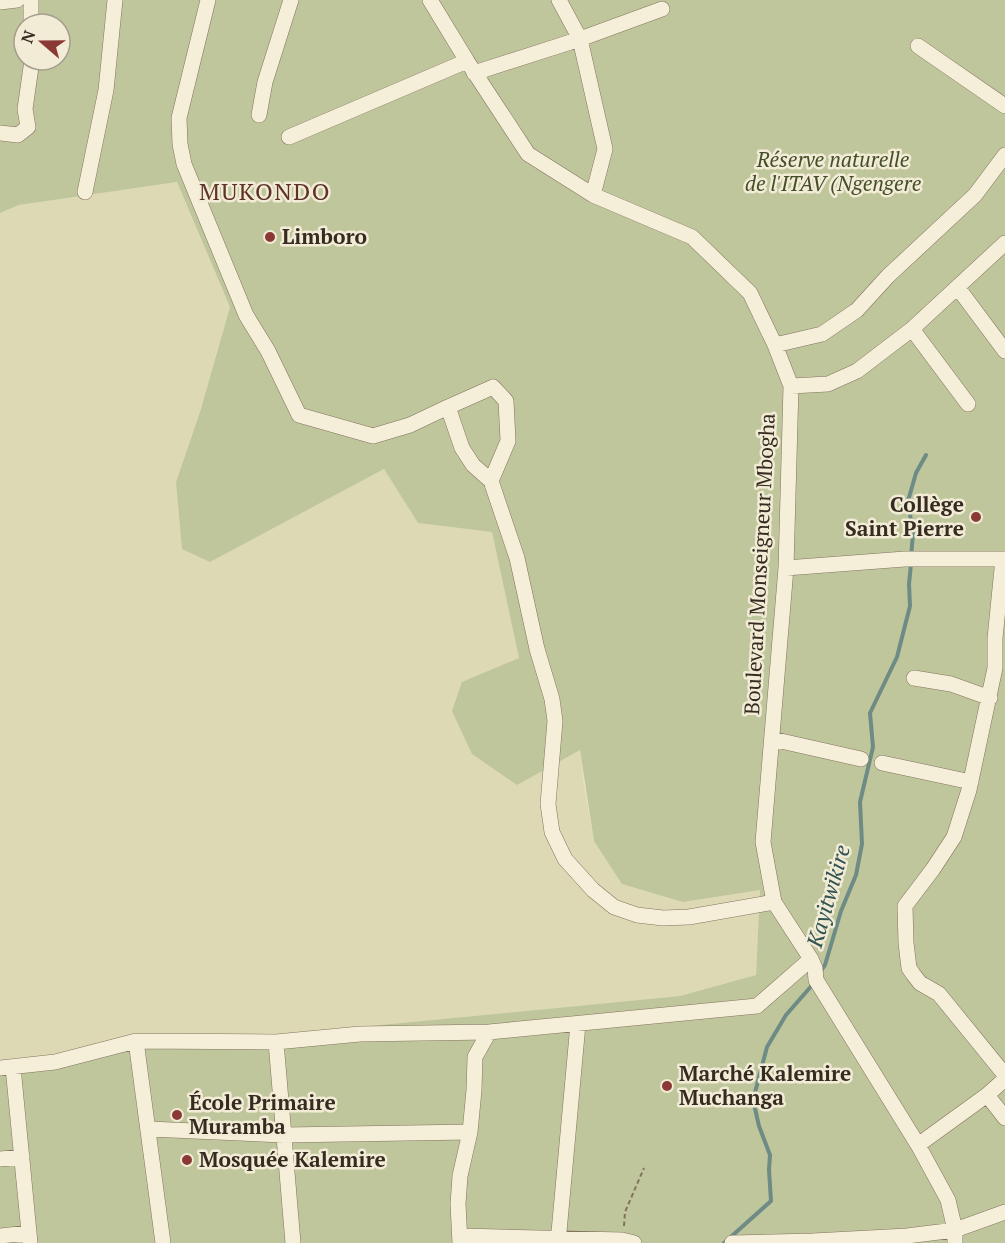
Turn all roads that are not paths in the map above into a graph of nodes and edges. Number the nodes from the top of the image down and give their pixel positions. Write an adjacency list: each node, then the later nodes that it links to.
1 (17, 0): 7 (street)
2 (115, 0): 18 (street)
3 (208, 0): 27 (street)
4 (291, 0): 14 (street)
5 (430, 0): 11 (street, Boulevard Monseigneur Mbogha)
6 (559, 0): 9 (street)
7 (0, 2)
8 (662, 9): 9 (street)
9 (580, 39): 11 (street); 19 (street)
10 (918, 46): 13 (street)
11 (471, 67): 16 (street); 19 (street, Boulevard Monseigneur Mbogha)
12 (30, 72): 15 (street)
13 (1005, 106)
14 (259, 115)
15 (0, 133)
16 (289, 137)
17 (1005, 155): 23 (street)
18 (85, 192)
19 (593, 195): 23 (street, Boulevard Monseigneur Mbogha)
20 (1005, 243): 21 (street)
21 (958, 288): 22 (street); 24 (street)
22 (912, 329): 25 (street); 26 (street)
23 (775, 345): 25 (street, Boulevard Monseigneur Mbogha)
24 (1005, 351)
25 (791, 386): 30 (street, Boulevard Monseigneur Mbogha)
26 (968, 405)
27 (448, 407): 28 (street); 28 (street)
28 (491, 481): 37 (street)
29 (1004, 559): 30 (street); 32 (street)
30 (786, 568): 33 (street, Boulevard Monseigneur Mbogha)
31 (914, 678): 32 (street)
32 (990, 698): 36 (street)
33 (772, 739): 34 (street); 37 (street, Boulevard Monseigneur Mbogha)
34 (861, 759)
35 (882, 763): 36 (street)
36 (971, 782): 44 (street)
37 (774, 902): 38 (street, Boulevard Monseigneur Mbogha)
38 (814, 969): 39 (street); 50 (street, Boulevard Monseigneur Mbogha)
39 (578, 1024): 40 (street); 58 (street)
40 (489, 1032): 42 (street); 48 (street)
41 (136, 1041): 42 (street); 43 (street); 47 (street)
42 (276, 1042): 49 (street)
43 (7, 1067): 51 (street)
44 (1005, 1077): 45 (street)
45 (987, 1095): 46 (street); 50 (street)
46 (1005, 1118)
47 (149, 1129): 49 (street); 61 (street)
48 (470, 1132): 49 (street); 57 (street)
49 (285, 1136): 62 (street)
50 (918, 1145): 55 (street, Boulevard Monseigneur Mbogha)
51 (22, 1157): 52 (street); 56 (street)
52 (0, 1159)
53 (1005, 1212): 55 (street)
54 (0, 1236): 56 (street)
55 (955, 1236): 60 (street)
56 (29, 1238)
57 (461, 1240): 58 (street)
58 (558, 1240): 59 (street)
59 (628, 1242)
60 (813, 1242): 63 (street)
61 (162, 1243)
62 (293, 1243)
63 (732, 1243)

